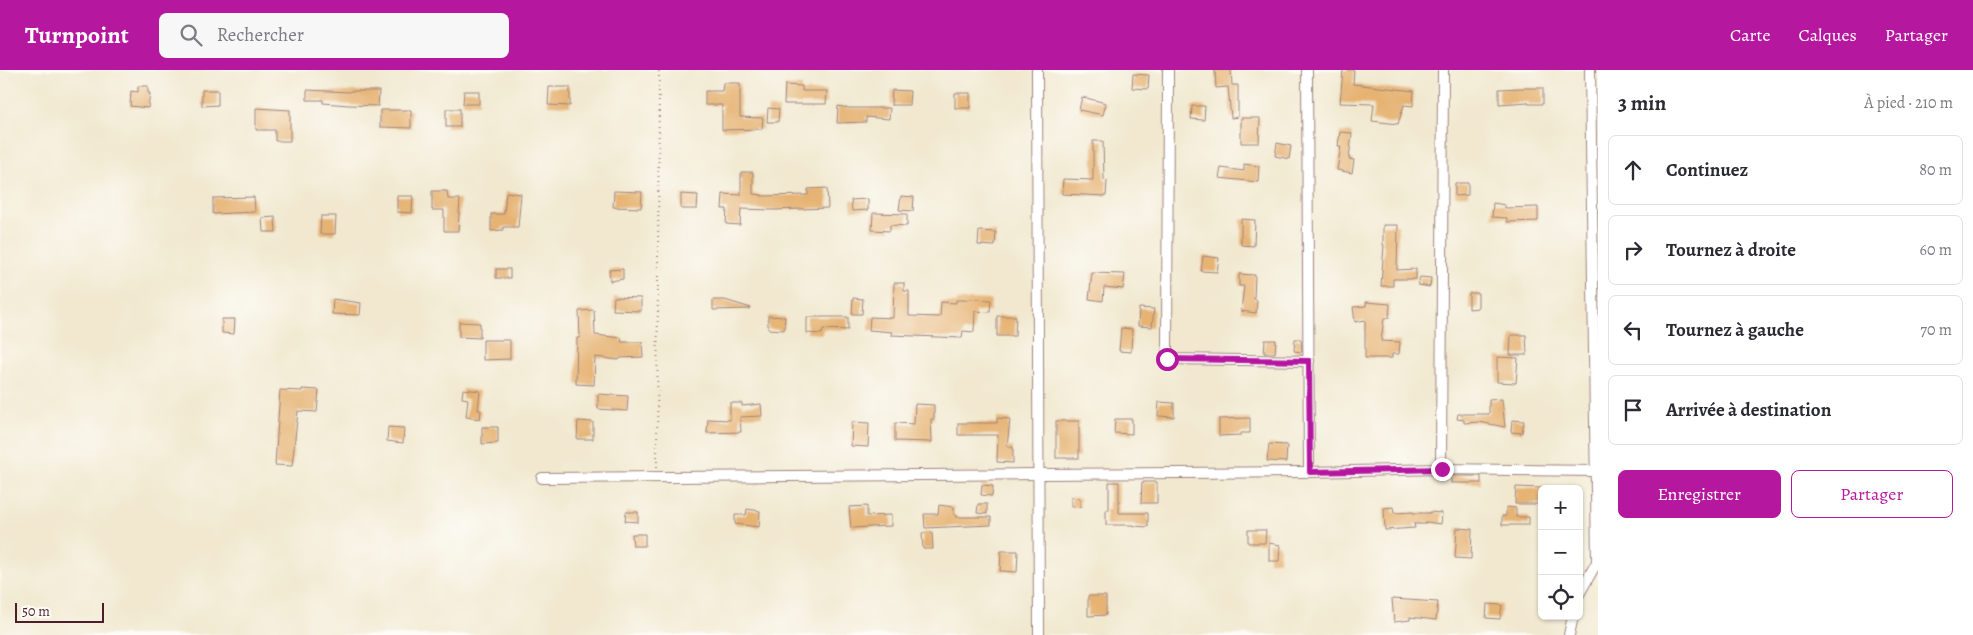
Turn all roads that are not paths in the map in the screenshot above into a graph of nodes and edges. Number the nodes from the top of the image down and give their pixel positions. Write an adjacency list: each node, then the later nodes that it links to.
1 (1037, 70): 10 (street)
2 (1168, 70): 6 (street)
3 (1307, 70): 6 (street)
4 (1443, 70): 7 (street)
5 (1590, 70): 9 (street)
6 (1309, 361): 8 (street)
7 (1442, 469): 8 (street); 9 (street)
8 (1310, 472): 10 (street)
9 (1595, 472): 12 (street)
10 (1038, 473): 11 (street); 14 (street)
11 (542, 478)
12 (1583, 586)
13 (1572, 620): 15 (street)
14 (1039, 635)
15 (1569, 635)

